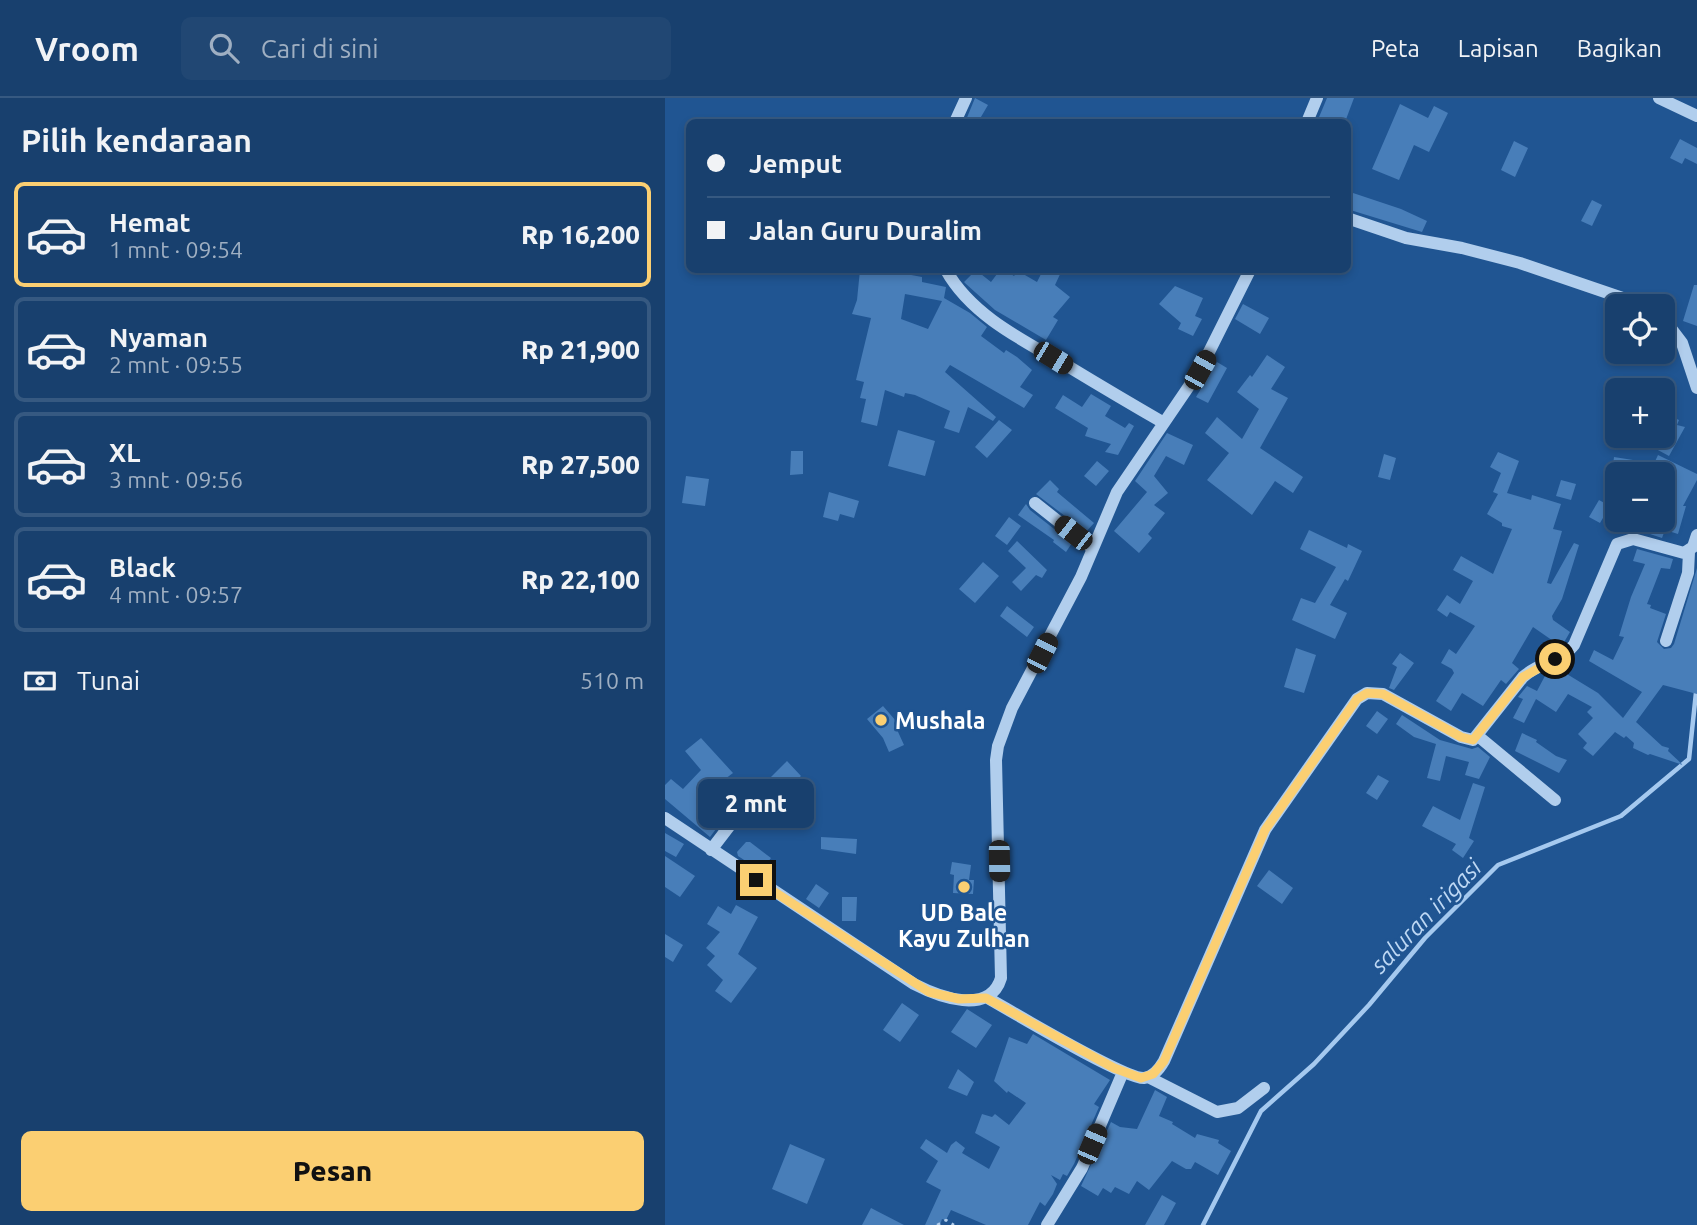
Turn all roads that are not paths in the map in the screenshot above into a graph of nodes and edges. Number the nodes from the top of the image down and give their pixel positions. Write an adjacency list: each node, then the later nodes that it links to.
1 (967, 98): 5 (street)
2 (1317, 98): 6 (street)
3 (1659, 98): 4 (street)
4 (1697, 116)
5 (956, 119)
6 (1308, 119)
7 (1351, 219): 10 (street)
8 (948, 273): 13 (street)
9 (1248, 273): 13 (street)
10 (1611, 294)
11 (1675, 334): 12 (street)
12 (1697, 388)
13 (1164, 423): 16 (street)
14 (1035, 503): 16 (street)
15 (1697, 536): 17 (street)
16 (1092, 548): 24 (street)
17 (1689, 552): 18 (street); 19 (street)
18 (1666, 641)
19 (1478, 736): 21 (street); 26 (street)
20 (760, 786): 23 (street)
21 (1555, 800)
22 (665, 818): 23 (street)
23 (711, 850): 24 (street)
24 (986, 998): 25 (street)
25 (1123, 1072): 26 (street); 28 (street)
26 (1148, 1077): 27 (street)
27 (1264, 1088)
28 (1047, 1225)

